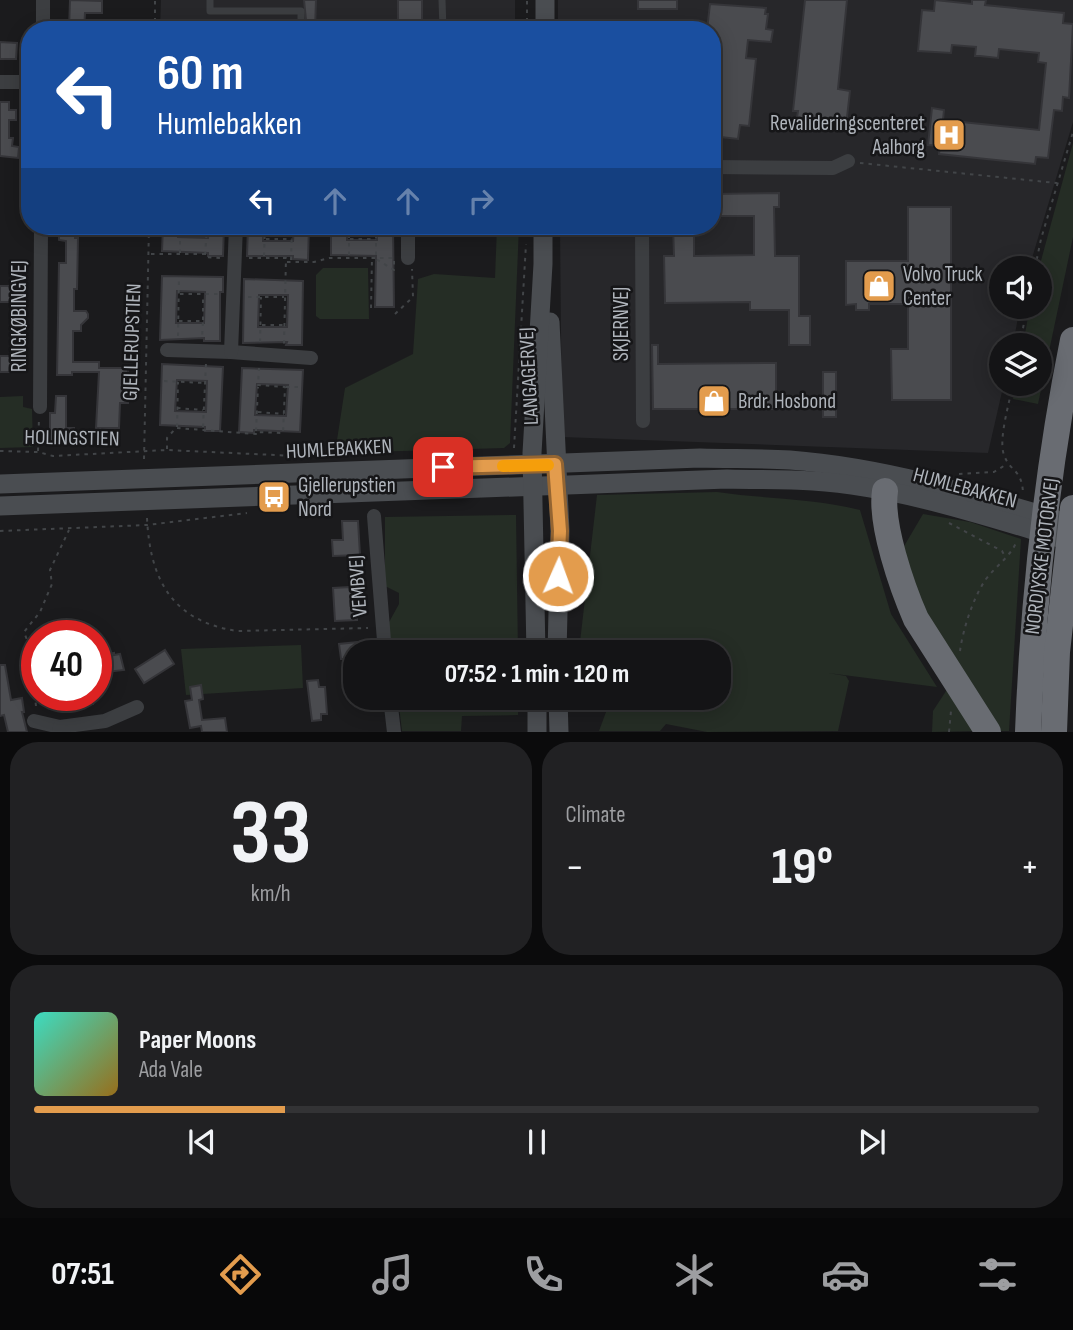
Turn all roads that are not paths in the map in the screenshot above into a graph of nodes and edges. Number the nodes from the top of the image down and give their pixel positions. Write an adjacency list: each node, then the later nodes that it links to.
1 (43, 0): 5 (street)
2 (210, 0): 6 (lane)
3 (442, 0): 7 (lane)
4 (545, 0): 8 (street)
5 (43, 21)
6 (301, 21)
7 (443, 21)
8 (545, 21)
9 (0, 82): 10 (street)
10 (21, 82)
11 (848, 161): 12 (street)
12 (721, 167)
13 (41, 235): 24 (street, RINGKØBINGVEJ)
14 (236, 235): 22 (street)
15 (408, 235): 18 (street)
16 (543, 235): 19 (street, LANGAGERVEJ)
17 (642, 235): 25 (street, SKJERNVEJ)
18 (408, 258)
19 (543, 264): 26 (street, LANGAGERVEJ); 26 (street, LANGAGERVEJ)
20 (1073, 341): 49 (highway, NORDJYSKE MOTORVEJ)
21 (172, 350): 22 (street)
22 (231, 352): 23 (street)
23 (311, 358)
24 (40, 407)
25 (643, 421)
26 (537, 465): 27 (street, HUMLEBAKKEN); 28 (street, HUMLEBAKKEN); 29 (street, LANGAGERVEJ)
27 (887, 483): 29 (street, HUMLEBAKKEN); 32 (street, HUMLEBAKKEN); 48 (highway)
28 (0, 484)
29 (547, 486): 30 (street, HUMLEBAKKEN); 37 (street, LANGAGERVEJ); 38 (street, LANGAGERVEJ)
30 (0, 506)
31 (1073, 508): 50 (highway, NORDJYSKE MOTORVEJ)
32 (1004, 512): 34 (street, HUMLEBAKKEN); 35 (street, HUMLEBAKKEN)
33 (374, 516): 36 (street, VEMBVEJ)
34 (1073, 524)
35 (1073, 542)
36 (384, 640)
37 (537, 640)
38 (557, 640)
39 (137, 707): 44 (street)
40 (391, 710): 45 (street)
41 (537, 710): 46 (street)
42 (558, 710): 47 (street)
43 (34, 721): 44 (street)
44 (60, 729)
45 (394, 732)
46 (537, 732)
47 (559, 732)
48 (988, 732)
49 (1028, 732)
50 (1054, 732)

